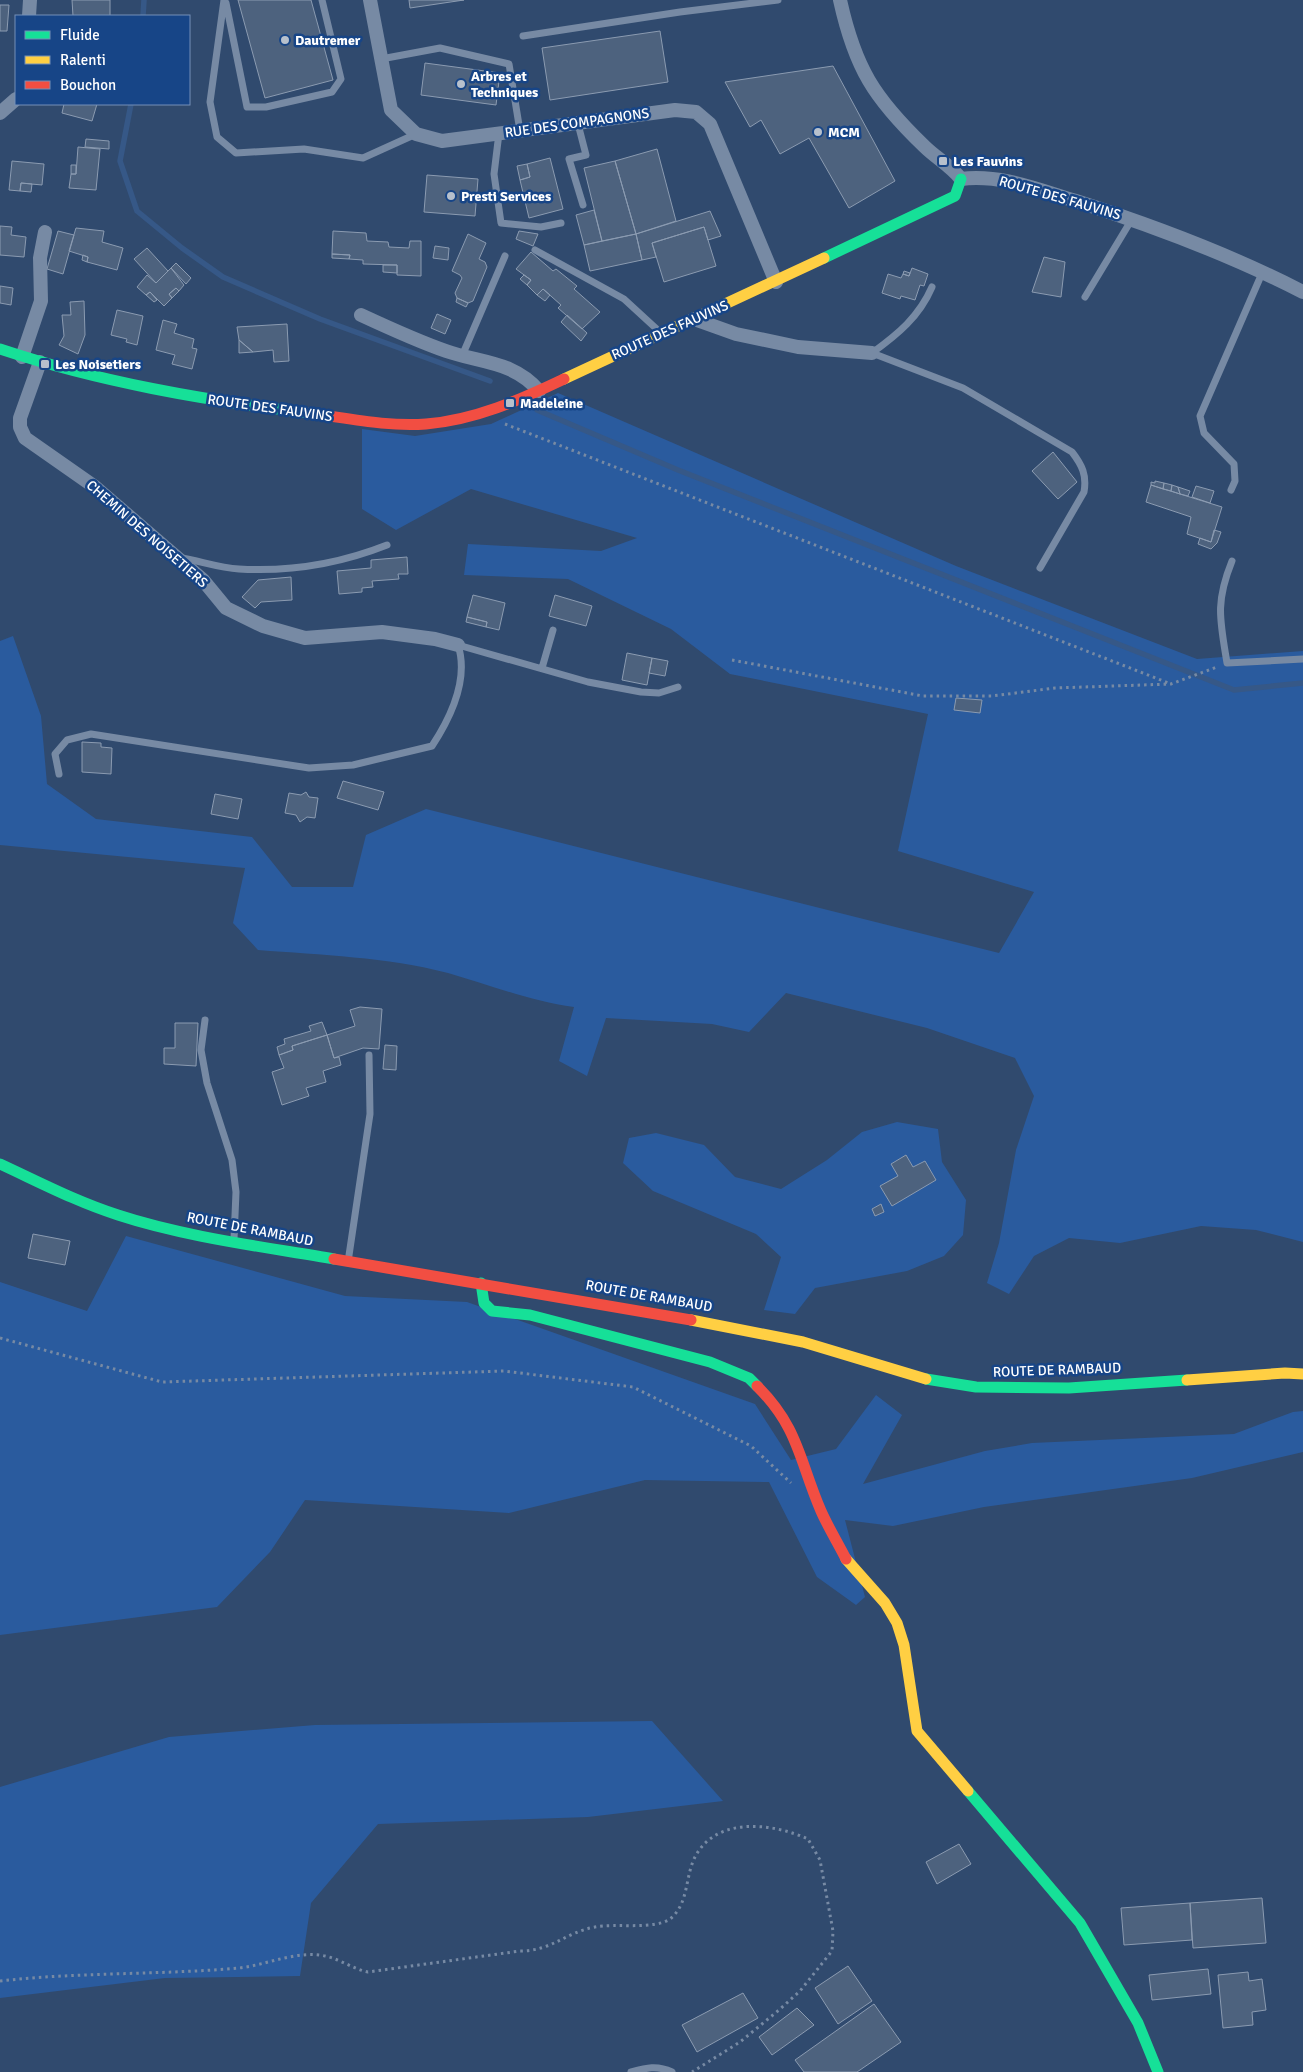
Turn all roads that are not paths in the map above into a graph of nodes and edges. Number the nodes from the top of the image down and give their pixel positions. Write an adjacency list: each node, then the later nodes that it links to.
1 (30, 0): 7 (street)
2 (225, 0): 3 (lane); 15 (lane)
3 (322, 0)
4 (370, 0): 9 (street)
5 (778, 0): 8 (lane)
6 (840, 0): 16 (street)
7 (29, 15)
8 (523, 36)
9 (380, 59): 13 (lane); 15 (street)
10 (15, 100): 11 (street)
11 (0, 112)
12 (578, 124): 13 (street, RUE DES COMPAGNONS); 17 (lane); 24 (street, RUE DES COMPAGNONS)
13 (520, 131): 14 (street, RUE DES COMPAGNONS)
14 (499, 133): 15 (street, RUE DES COMPAGNONS); 19 (lane)
15 (416, 134)
16 (961, 179): 18 (street, ROUTE DES FAUVINS); 24 (street, ROUTE DES FAUVINS)
17 (583, 205)
18 (1132, 219): 23 (street, ROUTE DES FAUVINS); 27 (lane)
19 (560, 223)
20 (45, 232): 34 (street)
21 (535, 250): 30 (lane)
22 (505, 256): 33 (lane)
23 (1263, 271): 26 (street, ROUTE DES FAUVINS); 37 (lane)
24 (776, 282): 29 (street, ROUTE DES FAUVINS)
25 (932, 287): 32 (lane)
26 (1303, 292)
27 (1085, 297)
28 (361, 315): 33 (street)
29 (694, 320): 30 (street, ROUTE DES FAUVINS); 32 (street)
30 (661, 333): 36 (street, ROUTE DES FAUVINS)
31 (0, 349): 34 (street, ROUTE DES FAUVINS)
32 (872, 352): 41 (lane)
33 (462, 356): 36 (street)
34 (22, 357): 35 (street, ROUTE DES FAUVINS)
35 (40, 362): 36 (street, ROUTE DES FAUVINS); 39 (street, CHEMIN DES NOISETIERS)
36 (539, 391)
37 (1231, 490)
38 (387, 545): 39 (lane)
39 (174, 556): 43 (street, CHEMIN DES NOISETIERS)
40 (1232, 561): 44 (lane)
41 (1040, 568)
42 (553, 630): 45 (lane)
43 (458, 644): 45 (lane); 47 (lane)
44 (1303, 659)
45 (542, 668): 46 (lane)
46 (678, 687)
47 (59, 774)
48 (205, 1020): 51 (lane)
49 (370, 1055): 52 (lane)
50 (0, 1164): 51 (street, ROUTE DE RAMBAUD)
51 (233, 1242): 52 (street, ROUTE DE RAMBAUD)
52 (348, 1262): 53 (street, ROUTE DE RAMBAUD)
53 (481, 1283): 54 (street, ROUTE DE RAMBAUD); 57 (street)
54 (1303, 1374)
55 (631, 2072): 56 (lane)
56 (672, 2072)
57 (1158, 2072)

